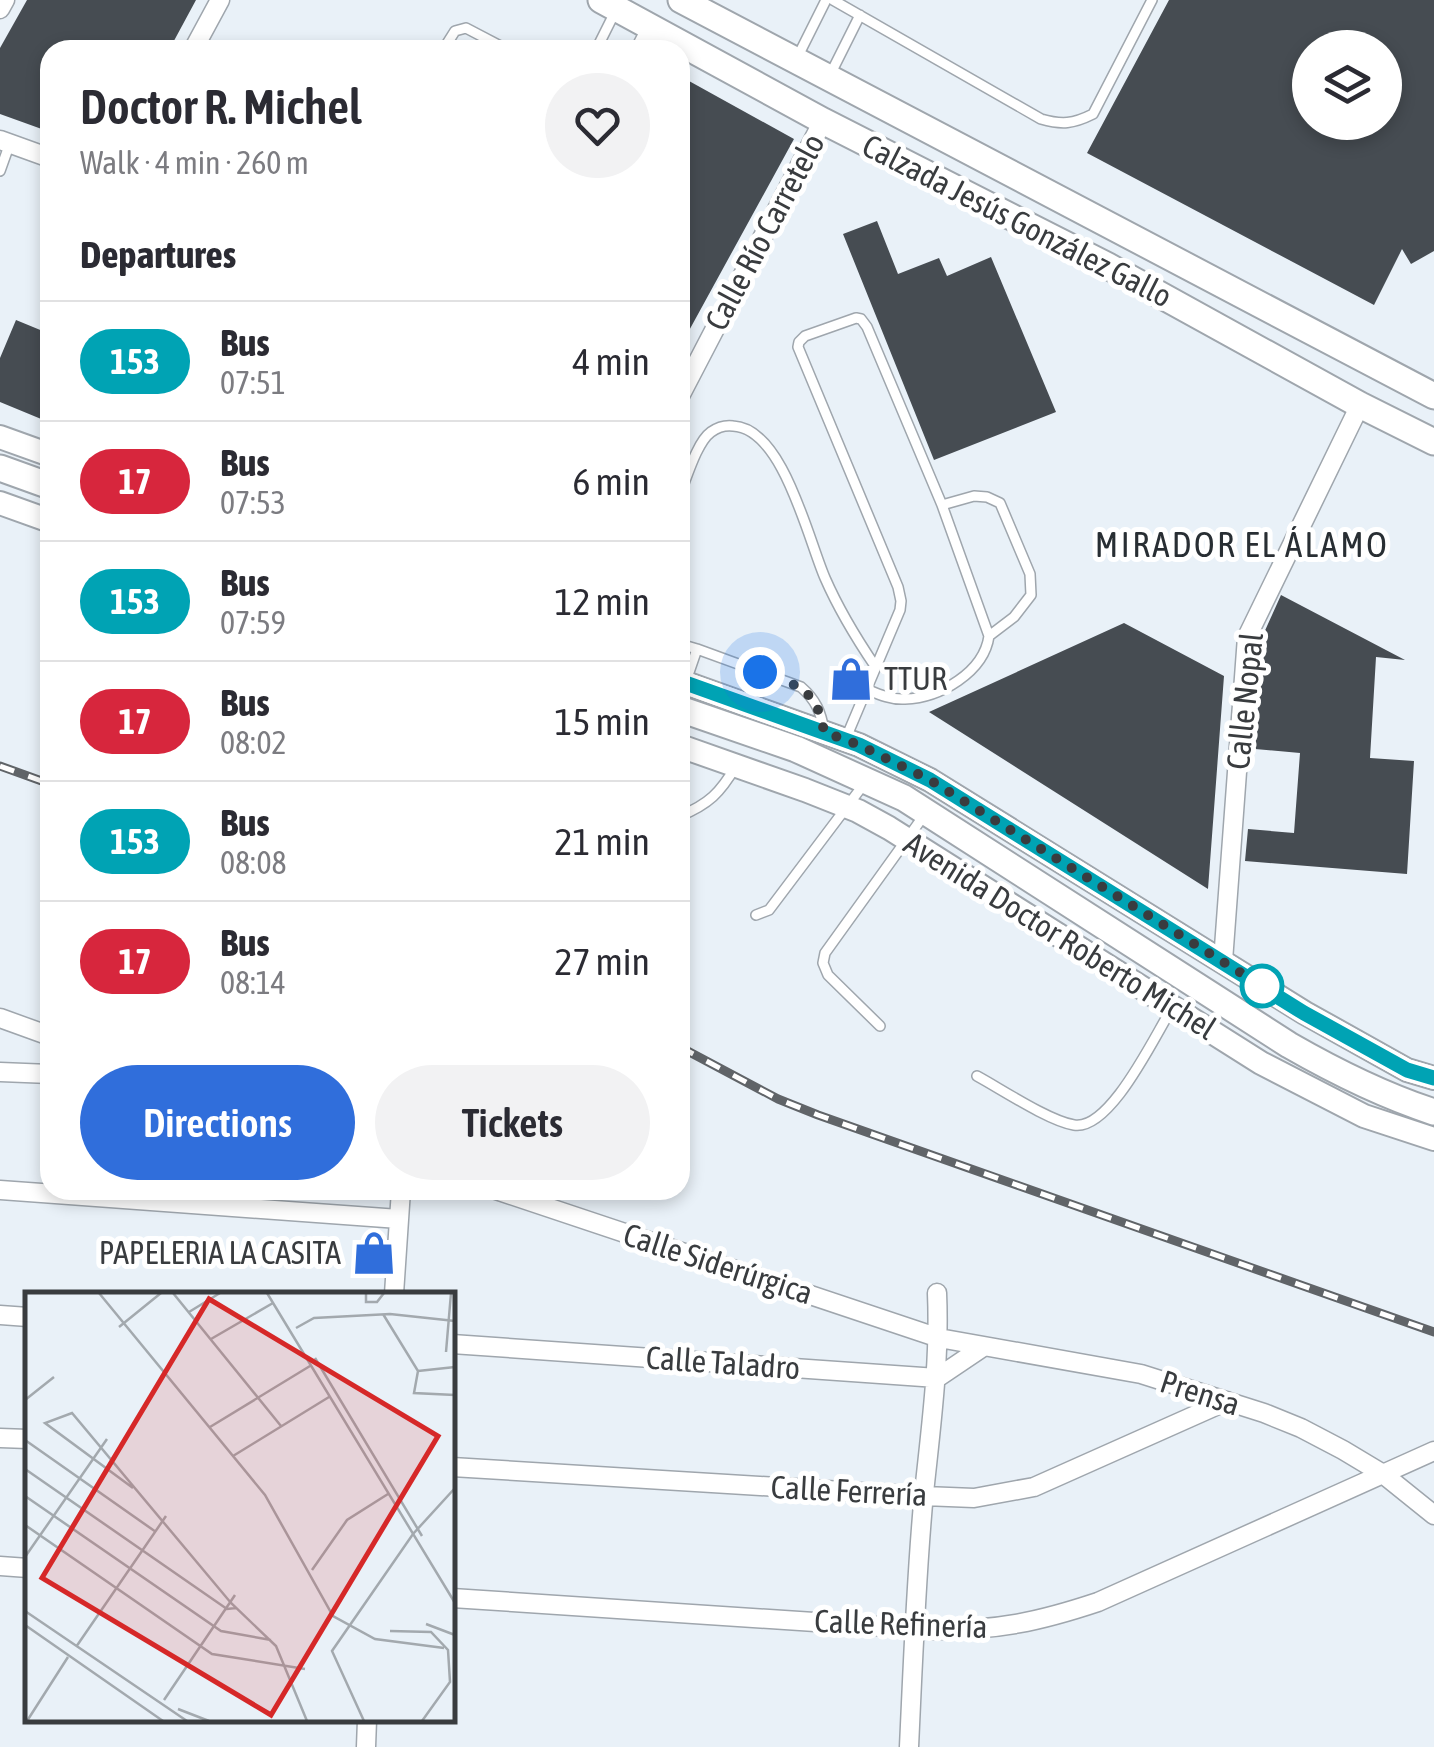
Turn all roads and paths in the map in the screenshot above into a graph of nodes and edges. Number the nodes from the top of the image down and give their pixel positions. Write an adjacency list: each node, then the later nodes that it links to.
1 (5, 0): 7 (street)
2 (220, 0): 10 (street)
3 (830, 0): 8 (lane); 15 (lane)
4 (1152, 0): 8 (lane)
5 (609, 4): 9 (main road, Calzada Jesús González Gallo); 13 (lane)
6 (691, 6): 15 (main road, Calzada Jesús González Gallo); 16 (main road)
7 (0, 9)
8 (860, 15): 17 (lane)
9 (646, 38)
10 (198, 40)
11 (449, 40): 12 (lane)
12 (489, 40)
13 (599, 40)
14 (690, 55): 16 (main road, Calzada Jesús González Gallo)
15 (796, 61): 17 (main road, Calzada Jesús González Gallo)
16 (730, 70): 18 (main road, Calzada Jesús González Gallo)
17 (828, 78): 23 (main road, Calzada Jesús González Gallo)
18 (823, 121): 22 (street, Calle Río Carretelo); 24 (main road, Calzada Jesús González Gallo)
19 (5, 141): 20 (street); 21 (lane)
20 (40, 154)
21 (0, 171)
22 (690, 374)
23 (1434, 396)
24 (1360, 405): 26 (main road, Calzada Jesús González Gallo); 51 (street, Calle Nopal)
25 (0, 437): 27 (main road)
26 (1434, 442)
27 (40, 451)
28 (0, 468): 30 (main road)
29 (690, 470): 37 (lane)
30 (40, 482)
31 (0, 503): 33 (main road)
32 (942, 505): 34 (lane); 34 (lane); 37 (lane)
33 (40, 517)
34 (988, 636): 39 (lane)
35 (690, 647): 36 (lane)
36 (696, 649): 38 (lane); 42 (lane)
37 (876, 666): 39 (lane)
38 (690, 667)
39 (866, 690): 42 (lane)
40 (690, 693): 42 (main road, Avenida Doctor Roberto Michel)
41 (690, 695): 45 (main road, Avenida Doctor Roberto Michel)
42 (835, 736): 51 (main road, Avenida Doctor Roberto Michel)
43 (690, 750): 44 (main road, Avenida Doctor Roberto Michel)
44 (736, 766): 46 (main road, Avenida Doctor Roberto Michel); 47 (lane)
45 (867, 781): 46 (lane); 48 (main road, Avenida Doctor Roberto Michel)
46 (848, 807): 49 (main road, Avenida Doctor Roberto Michel); 50 (lane)
47 (690, 811)
48 (926, 812): 49 (lane); 60 (main road, Avenida Doctor Roberto Michel)
49 (907, 840): 52 (main road, Avenida Doctor Roberto Michel); 54 (lane)
50 (756, 915)
51 (1223, 961): 59 (main road, Avenida Doctor Roberto Michel)
52 (1173, 1007): 58 (lane); 61 (main road, Avenida Doctor Roberto Michel)
53 (0, 1018): 55 (street)
54 (880, 1026)
55 (40, 1032)
56 (0, 1072): 57 (street)
57 (40, 1074)
58 (976, 1076)
59 (1434, 1078)
60 (1434, 1112)
61 (1434, 1139)
62 (0, 1190): 63 (street)
63 (40, 1193)
64 (138, 1200): 67 (street)
65 (401, 1200): 67 (street)
66 (526, 1200): 72 (street, Calle Siderúrgica)
67 (399, 1219): 68 (street)
68 (394, 1292)
69 (937, 1294): 72 (street)
70 (0, 1315): 71 (street)
71 (25, 1316)
72 (939, 1338): 74 (street, Prensa); 75 (street)
73 (455, 1344): 75 (street, Calle Taladro)
74 (984, 1347): 75 (street); 76 (street, Prensa)
75 (937, 1378): 82 (street)
76 (1227, 1402): 81 (street, Prensa); 82 (street, Calle Ferrería)
77 (0, 1438): 78 (street)
78 (25, 1440)
79 (1434, 1451): 81 (street, Calle Refinería)
80 (455, 1467): 82 (street, Calle Ferrería)
81 (1383, 1474): 83 (street, Prensa); 87 (street, Calle Refinería)
82 (924, 1496): 87 (street)
83 (1434, 1515)
84 (0, 1566): 85 (street)
85 (25, 1568)
86 (455, 1598): 87 (street, Calle Refinería)
87 (914, 1628): 90 (street)
88 (367, 1722): 89 (street)
89 (366, 1747)
90 (910, 1747)

